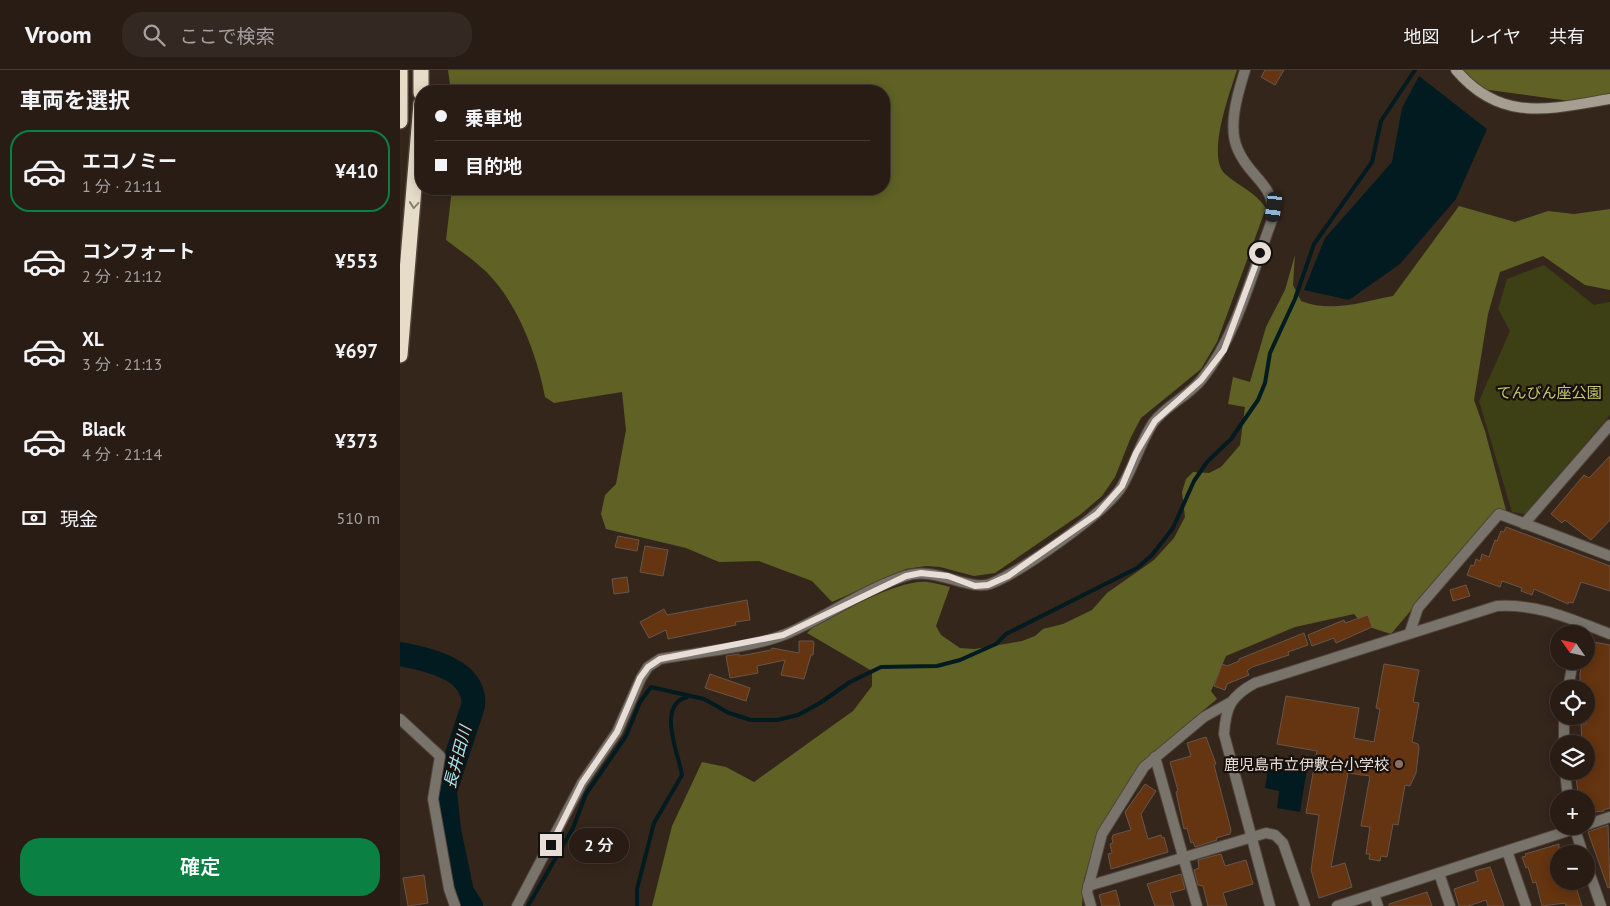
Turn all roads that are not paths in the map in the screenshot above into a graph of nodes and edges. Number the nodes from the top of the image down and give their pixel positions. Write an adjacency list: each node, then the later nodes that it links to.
1 (400, 70): 7 (highway)
2 (421, 70): 5 (highway)
3 (1245, 70): 31 (street)
4 (1456, 70): 6 (street)
5 (421, 85)
6 (1610, 98)
7 (400, 121)
8 (415, 175): 9 (highway, one-way to 9)
9 (400, 354)
10 (1610, 425): 11 (street)
11 (1524, 524): 12 (street); 15 (street)
12 (1608, 553)
13 (1574, 625): 15 (street)
14 (1595, 631): 16 (street)
15 (1410, 632): 17 (street)
16 (1610, 634)
17 (1232, 701): 19 (street); 23 (street)
18 (400, 718): 30 (street)
19 (1155, 757): 25 (street); 27 (street)
20 (1610, 817): 21 (street)
21 (1595, 822)
22 (1555, 835): 24 (street)
23 (1250, 838): 25 (street); 34 (street); 35 (street)
24 (1507, 851): 26 (street); 39 (street)
25 (1182, 857): 27 (street); 33 (street)
26 (1439, 873): 29 (street); 38 (street)
27 (1088, 886): 32 (street)
28 (1595, 889): 40 (street)
29 (1374, 894): 36 (street); 37 (street)
30 (456, 906)
31 (517, 906)
32 (1091, 906)
33 (1197, 906)
34 (1270, 906)
35 (1305, 906)
36 (1337, 906)
37 (1378, 906)
38 (1450, 906)
39 (1526, 906)
40 (1601, 906)

